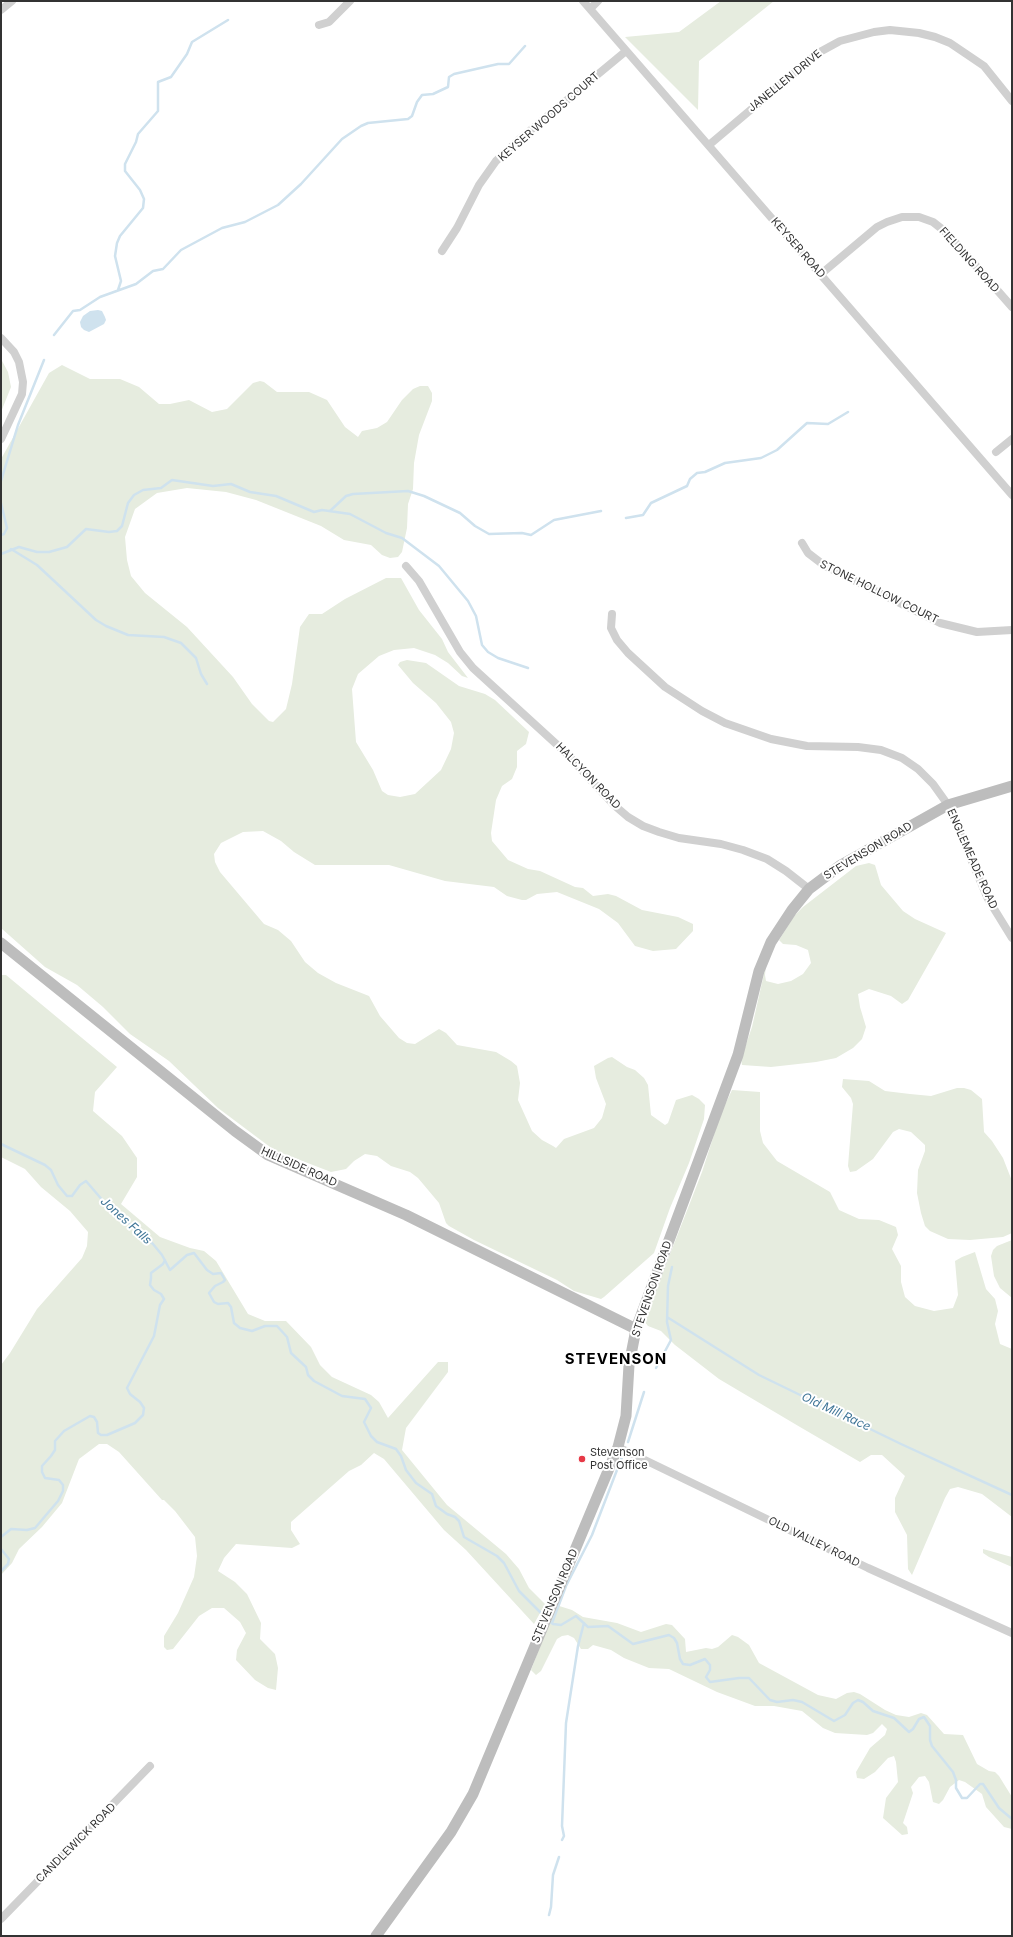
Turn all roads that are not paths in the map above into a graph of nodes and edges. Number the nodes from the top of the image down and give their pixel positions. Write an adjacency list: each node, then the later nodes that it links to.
1 (12, 1): 6 (street)
2 (350, 1): 7 (street)
3 (583, 1): 5 (street, KEYSER ROAD)
4 (598, 1): 5 (street)
5 (590, 8): 8 (street, KEYSER ROAD)
6 (1, 10)
7 (319, 25)
8 (626, 51): 10 (street, KEYSER ROAD); 11 (street, KEYSER WOODS COURT)
9 (1012, 101): 10 (street, JANELLEN DRIVE)
10 (709, 145): 12 (street, KEYSER ROAD)
11 (442, 251)
12 (821, 274): 13 (street, FIELDING ROAD); 18 (street, KEYSER ROAD)
13 (1012, 307)
14 (1, 338): 16 (street)
15 (1012, 439): 17 (street)
16 (1, 440)
17 (996, 452)
18 (1012, 495)
19 (802, 543): 22 (street, STONE HOLLOW COURT)
20 (406, 566): 25 (street, HALCYON ROAD)
21 (612, 614): 24 (street, ENGLEMEADE ROAD)
22 (1012, 630)
23 (1012, 786): 24 (street, STEVENSON ROAD)
24 (948, 805): 25 (street, STEVENSON ROAD); 26 (street, ENGLEMEADE ROAD)
25 (809, 889): 28 (street, STEVENSON ROAD)
26 (1012, 938)
27 (1, 943): 28 (street, HILLSIDE ROAD)
28 (636, 1329): 29 (street, STEVENSON ROAD)
29 (618, 1447): 30 (street, OLD VALLEY ROAD); 33 (street, STEVENSON ROAD)
30 (1012, 1633)
31 (150, 1766): 32 (street, CANDLEWICK ROAD)
32 (1, 1919)
33 (376, 1936)

